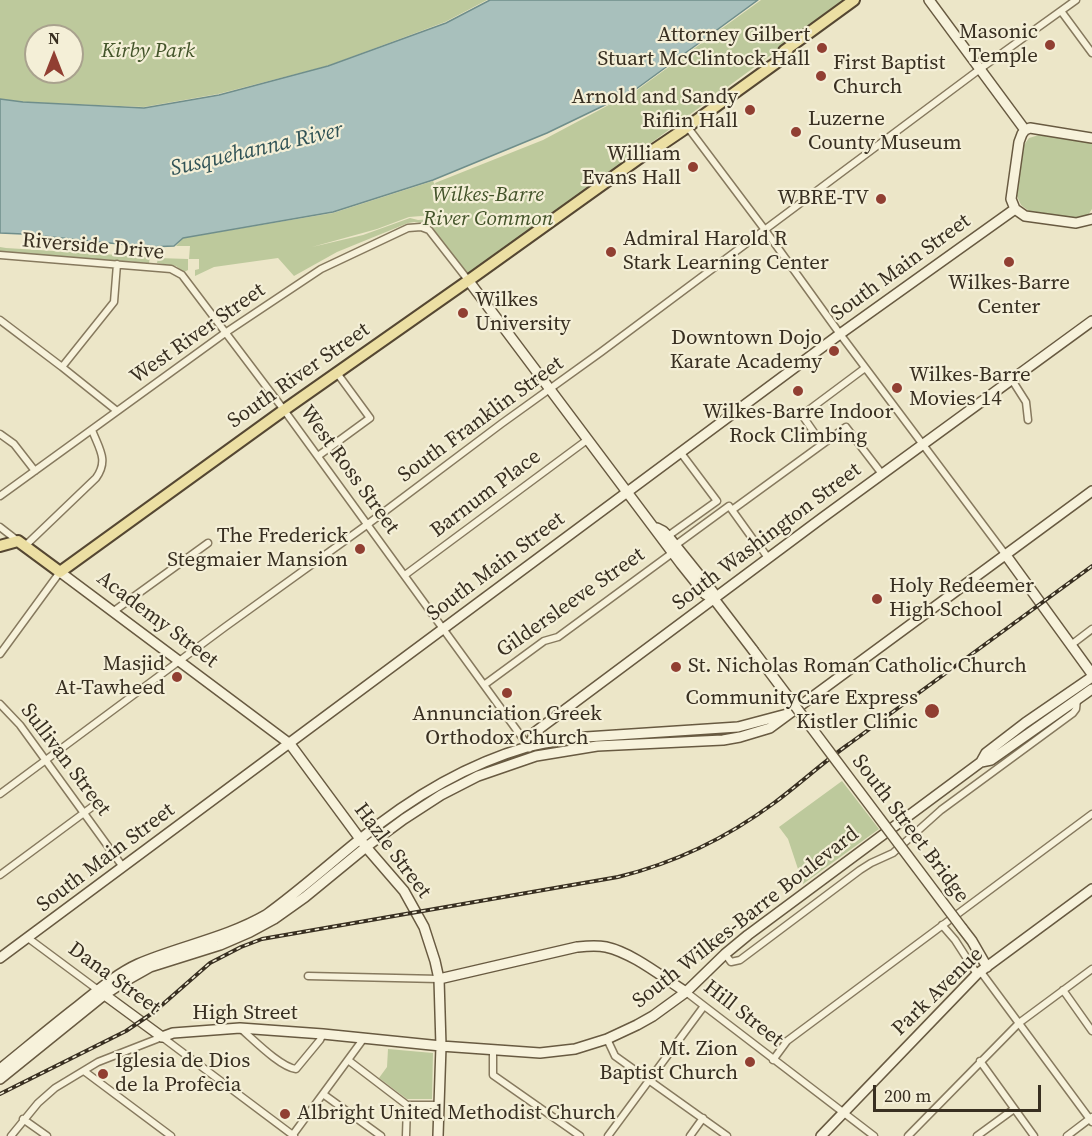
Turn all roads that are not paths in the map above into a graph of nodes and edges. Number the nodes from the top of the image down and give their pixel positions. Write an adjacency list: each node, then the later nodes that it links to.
1 (854, 0): 7 (main road, South River Street)
2 (929, 0): 6 (main road)
3 (1076, 0): 4 (street, South Franklin Street)
4 (1061, 11): 5 (street); 6 (street, South Franklin Street)
5 (1092, 53)
6 (980, 69): 8 (main road); 12 (street, South Franklin Street)
7 (685, 124): 12 (street); 15 (main road, South River Street)
8 (1026, 130): 9 (main road); 10 (main road)
9 (1092, 138)
10 (1015, 209): 11 (main road); 19 (main road, South Main Street)
11 (1092, 220)
12 (765, 230): 19 (street); 24 (street, South Franklin Street)
13 (0, 255): 14 (street, Riverside Drive)
14 (117, 264): 18 (street, Riverside Drive); 20 (street)
15 (468, 280): 18 (street, West River Street); 22 (main road, South River Street); 24 (main road)
16 (0, 320): 20 (street)
17 (1092, 321): 23 (main road, South Washington Street)
18 (225, 333): 25 (street, West Ross Street); 26 (street, West River Street)
19 (840, 334): 21 (street); 33 (main road, South Main Street)
20 (62, 367): 26 (street)
21 (865, 368): 31 (street); 32 (street)
22 (337, 373): 25 (main road, South River Street); 34 (street)
23 (1012, 380): 27 (street); 32 (main road, South Washington Street)
24 (549, 389): 30 (main road); 41 (street, South Franklin Street)
25 (284, 410): 34 (street, West Ross Street); 51 (main road, South River Street)
26 (117, 411): 28 (street, West River Street)
27 (1028, 420)
28 (92, 430): 35 (street, West River Street); 46 (street)
29 (0, 434): 35 (street)
30 (586, 440): 38 (main road); 52 (street, Barnum Place)
31 (822, 444): 36 (street); 40 (street)
32 (923, 444): 36 (main road, South Washington Street); 49 (street)
33 (681, 453): 38 (main road, South Main Street); 44 (street)
34 (318, 456): 41 (street, West Ross Street)
35 (34, 471): 39 (street, West River Street)
36 (882, 474): 50 (main road, South Washington Street)
37 (1092, 491): 49 (main road)
38 (627, 493): 42 (main road); 55 (main road, South Main Street)
39 (0, 496)
40 (732, 510): 48 (street, Gildersleeve Street); 50 (street)
41 (368, 524): 52 (street, West Ross Street); 59 (street, South Franklin Street)
42 (653, 525): 44 (main road); 48 (main road)
43 (0, 527): 46 (street, Academy Street)
44 (668, 536): 48 (main road)
45 (208, 543): 54 (street)
46 (22, 544): 47 (main road); 51 (main road, Academy Street)
47 (0, 546)
48 (673, 549): 53 (main road, South Street Bridge); 61 (street, Gildersleeve Street)
49 (1005, 554): 57 (main road); 65 (main road)
50 (768, 558): 53 (main road, South Washington Street)
51 (60, 572): 54 (main road, Academy Street); 58 (street, South River Street)
52 (405, 575): 55 (street, West Ross Street)
53 (714, 599): 69 (main road, South Washington Street); 88 (main road, South Street Bridge, bridge)
54 (114, 611): 59 (main road, Academy Street)
55 (444, 628): 61 (street, West Ross Street); 68 (main road, South Main Street)
56 (1092, 629): 57 (street)
57 (1071, 645): 60 (main road)
58 (0, 654)
59 (179, 661): 68 (main road, Academy Street); 71 (street, South Franklin Street)
60 (1092, 675): 72 (main road, South Wilkes-Barre Boulevard)
61 (484, 685): 69 (street, West Ross Street)
62 (1092, 689): 63 (main road, South Wilkes-Barre Boulevard)
63 (1077, 700): 66 (main road, South Wilkes-Barre Boulevard); 67 (street)
64 (0, 704): 71 (street, Sullivan Street)
65 (789, 713): 69 (main road); 70 (main road)
66 (1038, 726): 67 (street); 72 (main road, South Wilkes-Barre Boulevard)
67 (1042, 736): 76 (street)
68 (290, 744): 79 (main road, Hazle Street); 80 (main road, South Main Street)
69 (529, 747): 70 (street, West Ross Street); 79 (main road)
70 (536, 756): 79 (main road)
71 (46, 761): 73 (street, South Franklin Street); 77 (street, Sullivan Street)
72 (981, 762): 74 (main road, South Wilkes-Barre Boulevard)
73 (0, 795)
74 (933, 797): 76 (street); 85 (main road, South Wilkes-Barre Boulevard)
75 (96, 804): 77 (street)
76 (941, 810): 85 (street)
77 (83, 812): 80 (street, Sullivan Street); 81 (street)
78 (1092, 814): 83 (street)
79 (363, 843): 90 (main road, Hazle Street); 93 (main road)
80 (123, 867): 84 (main road, South Main Street)
81 (0, 874)
82 (1092, 889): 88 (main road, Park Avenue)
83 (942, 925): 88 (street); 105 (street)
84 (27, 938): 86 (main road, South Main Street); 93 (street, Dana Street)
85 (725, 954): 92 (main road, South Wilkes-Barre Boulevard)
86 (0, 958)
87 (1092, 969): 91 (street)
88 (982, 971): 95 (street); 115 (main road, Park Avenue)
89 (308, 976): 90 (street)
90 (439, 979): 92 (main road, Hill Street); 102 (main road, Hazle Street)
91 (1063, 990): 95 (street); 97 (street)
92 (686, 992): 94 (street, Hill Street); 101 (main road, South Wilkes-Barre Boulevard)
93 (101, 993): 99 (main road, Dana Street); 107 (main road); 109 (main road)
94 (704, 1006): 105 (street, Hill Street); 110 (street)
95 (1019, 1023): 106 (street); 118 (street)
96 (240, 1028): 98 (main road, High Street); 98 (street); 99 (main road, High Street)
97 (1092, 1030)
98 (323, 1034): 100 (main road, High Street)
99 (162, 1037): 108 (street, High Street); 122 (street, Dana Street)
100 (364, 1038): 102 (main road, High Street); 104 (street)
101 (607, 1039): 103 (main road, South Wilkes-Barre Boulevard); 110 (street)
102 (441, 1046): 103 (main road, South Wilkes-Barre Boulevard); 113 (main road, Hazle Street)
103 (493, 1050): 126 (street)
104 (348, 1060): 111 (street); 112 (street)
105 (773, 1060): 115 (street, Hill Street)
106 (980, 1061): 114 (street); 132 (street)
107 (0, 1069)
108 (84, 1071): 117 (street, High Street); 121 (street)
109 (0, 1079)
110 (649, 1080): 116 (street); 127 (street)
111 (324, 1094): 122 (street); 123 (street)
112 (407, 1105): 113 (street); 124 (street)
113 (439, 1105): 125 (main road, Hazle Street)
114 (1014, 1109): 133 (street); 134 (street)
115 (843, 1113): 130 (main road, Park Avenue); 131 (street, Hill Street)
116 (703, 1118): 128 (street); 129 (street)
117 (23, 1119): 119 (street, High Street); 120 (street)
118 (1091, 1119): 135 (street)
119 (11, 1136)
120 (47, 1136)
121 (171, 1136)
122 (293, 1136)
123 (381, 1136)
124 (406, 1136)
125 (438, 1136)
126 (580, 1136)
127 (608, 1136)
128 (690, 1136)
129 (728, 1136)
130 (821, 1136)
131 (874, 1136)
132 (908, 1136)
133 (977, 1136)
134 (1034, 1136)
135 (1067, 1136)

